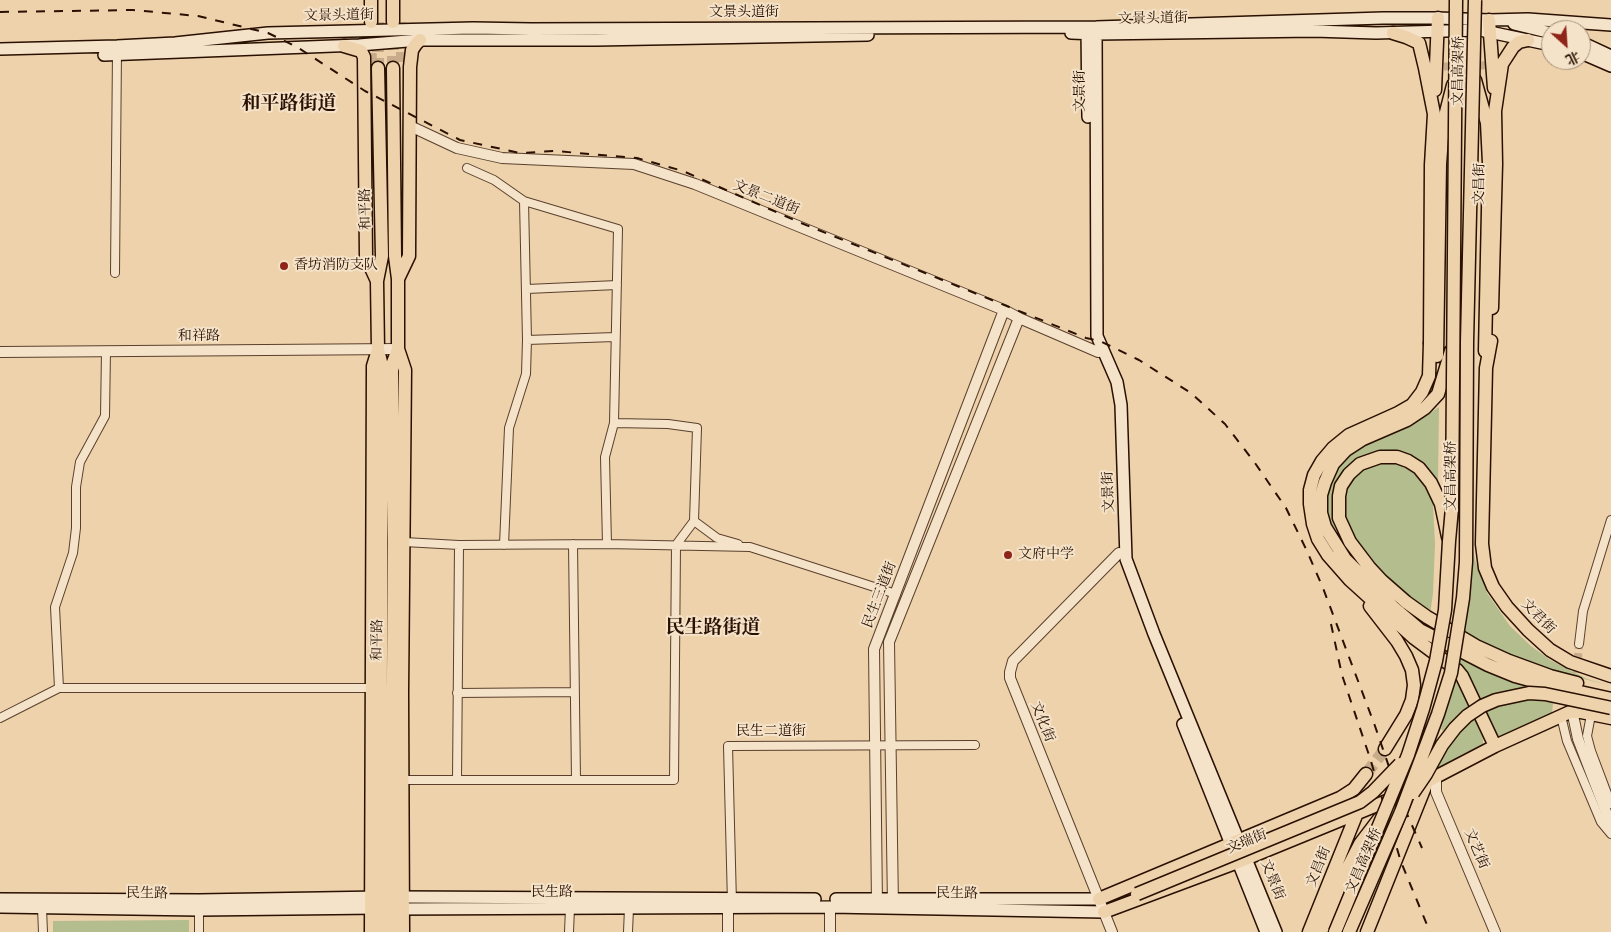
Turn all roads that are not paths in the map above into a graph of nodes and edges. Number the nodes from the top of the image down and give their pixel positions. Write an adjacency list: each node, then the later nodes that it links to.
1 (371, 0): 2 (main road)
2 (378, 0)
3 (393, 0): 4 (main road)
4 (401, 0)
5 (1456, 0): 27 (main road, 文昌高架桥, bridge)
6 (1475, 0): 28 (main road, 文昌高架桥, bridge)
7 (1438, 18): 9 (main road, 文景头道街); 10 (main road, 文景头道街); 12 (main road)
8 (1611, 25): 9 (main road, 文景头道街)
9 (1490, 26): 11 (main road, 文景头道街); 12 (main road, 文景头道街); 15 (main road, 文景头道街); 29 (main road)
10 (1092, 30): 13 (main road, 文景头道街); 14 (main road, 文景头道街); 20 (main road, 文景头道街); 50 (main road, 文景街); 99 (main road, 文景街)
11 (1541, 30)
12 (1437, 31): 13 (main road, 文景头道街); 30 (main road)
13 (1393, 33): 30 (main road)
14 (420, 40): 17 (main road, 文景头道街); 31 (main road)
15 (1528, 40): 16 (main road, 文景头道街); 29 (main road, 文昌街)
16 (1541, 43)
17 (344, 46): 20 (main road, 文景头道街); 36 (main road)
18 (1591, 47): 21 (main road)
19 (0, 49): 20 (main road, 文景头道街)
20 (117, 50): 22 (main road, 文景头道街); 34 (street)
21 (1611, 56)
22 (0, 57)
23 (1591, 57): 24 (main road)
24 (1611, 66)
25 (375, 68): 36 (main road, 和平路)
26 (397, 68): 35 (main road)
27 (1456, 75): 44 (main road, 文昌高架桥, bridge); 45 (main road, bridge)
28 (1474, 76): 43 (main road); 94 (main road, 文昌高架桥, bridge)
29 (1495, 111): 43 (main road, 文昌街)
30 (1434, 114): 45 (main road)
31 (410, 126): 35 (main road); 39 (street, 文景二道街)
32 (467, 168): 33 (street)
33 (524, 200): 37 (street); 38 (street)
34 (115, 273)
35 (398, 279): 46 (main road, 和平路)
36 (377, 281): 47 (main road, 和平路)
37 (616, 285): 38 (street); 41 (street)
38 (527, 289): 42 (street)
39 (1004, 310): 40 (street, 文景二道街); 65 (street, 民生三道街)
40 (1019, 318): 50 (street, 文景二道街); 84 (street, 民生三道街)
41 (615, 337): 42 (street); 52 (street)
42 (528, 340): 60 (street)
43 (1488, 341): 51 (main road, 文昌街)
44 (1453, 344): 55 (main road, 文昌高架桥, bridge); 75 (main road)
45 (1434, 346): 64 (main road)
46 (398, 349): 47 (street, 和祥路); 56 (main road, 和平路); 67 (main road, 和平路)
47 (378, 350): 48 (street, 和祥路); 67 (main road, 和平路); 70 (main road, 和平路)
48 (106, 351): 49 (street, 和祥路); 69 (street)
49 (0, 352)
50 (1098, 352): 63 (main road, 文景街)
51 (1486, 368): 68 (main road, 文君街)
52 (614, 423): 54 (street); 58 (street)
53 (1611, 520): 66 (street)
54 (694, 521): 61 (street); 62 (street)
55 (1448, 541): 71 (main road); 87 (main road, 文昌高架桥, bridge)
56 (404, 542): 59 (street); 72 (main road, 和平路)
57 (573, 544): 58 (street); 60 (street); 73 (street)
58 (607, 544): 61 (street)
59 (459, 545): 60 (street); 74 (street)
60 (504, 545)
61 (676, 545): 62 (street); 91 (street)
62 (750, 547): 65 (street)
63 (1119, 553): 99 (main road, 文景街); 102 (street, 文化街)
64 (1350, 580): 85 (main road); 86 (main road)
65 (896, 594): 82 (street, 民生三道街)
66 (1579, 644)
67 (387, 663): 70 (main road); 72 (main road); 78 (main road, 和平路)
68 (1611, 676)
69 (59, 688): 70 (street); 80 (street)
70 (372, 688): 78 (main road); 103 (main road, 和平路)
71 (1611, 691)
72 (402, 692): 78 (main road); 89 (main road, 和平路)
73 (575, 692): 74 (street); 91 (street)
74 (457, 693): 90 (street)
75 (1611, 699)
76 (1611, 708): 94 (main road, bridge)
77 (1594, 713): 79 (main road); 81 (main road); 93 (street)
78 (387, 714): 103 (main road, 和平路)
79 (1567, 716): 85 (main road); 97 (street); 98 (street)
80 (0, 718)
81 (1611, 718)
82 (876, 745): 84 (street, 民生二道街); 104 (street, 民生三道街); 106 (street, 民生二道街)
83 (975, 745): 84 (street, 民生二道街)
84 (890, 746): 105 (street, 民生三道街)
85 (1495, 746): 92 (main road)
86 (1385, 749)
87 (1408, 755): 96 (main road, 文昌高架桥, bridge); 102 (main road, bridge)
88 (1366, 774): 99 (main road, 文瑞街)
89 (403, 780): 90 (street); 103 (main road, 和平路)
90 (457, 780): 91 (street)
91 (576, 780)
92 (1432, 780): 95 (main road, 文瑞街); 133 (main road); 134 (street, 文艺街)
93 (1611, 804)
94 (1401, 812): 114 (main road, 文昌高架桥, bridge)
95 (1357, 813): 100 (main road, 文瑞街); 128 (main road, 文昌街)
96 (1384, 813): 129 (main road, bridge); 130 (main road, 文昌高架桥, bridge)
97 (1611, 825)
98 (1611, 834)
99 (1235, 842): 100 (main road, 文景街); 102 (main road, 文瑞街)
100 (1242, 860): 113 (main road, 文瑞街); 126 (main road, 文景街); 127 (main road, 文景街)
101 (0, 898): 103 (main road, 民生路)
102 (1099, 899): 105 (main road, 民生路); 113 (street, 文化街)
103 (386, 903): 106 (main road, 民生路); 110 (main road, 民生路); 112 (main road, 民生路); 117 (main road, 和平路); 118 (main road, 和平路); 119 (main road, 和平路); 120 (main road, 和平路)
104 (877, 903): 105 (main road, 民生路); 106 (main road, 民生路); 108 (main road, 民生路)
105 (893, 903): 113 (main road, 民生路)
106 (731, 905): 108 (main road, 民生路); 111 (main road, 民生路); 123 (street, 民生二道街)
107 (0, 907): 109 (main road, 民生路)
108 (830, 907): 124 (street)
109 (42, 908): 112 (main road, 民生路); 115 (street)
110 (570, 908): 111 (main road, 民生路); 121 (street)
111 (629, 908): 122 (street)
112 (199, 910): 116 (street)
113 (1104, 912): 125 (street, 文化街)
114 (1357, 914): 131 (main road, 文昌高架桥, bridge); 132 (main road, bridge)
115 (43, 932)
116 (199, 932)
117 (370, 932)
118 (380, 932)
119 (391, 932)
120 (403, 932)
121 (569, 932)
122 (628, 932)
123 (728, 932)
124 (830, 932)
125 (1112, 932)
126 (1266, 932)
127 (1276, 932)
128 (1308, 932)
129 (1321, 932)
130 (1335, 932)
131 (1349, 932)
132 (1354, 932)
133 (1367, 932)
134 (1495, 932)

